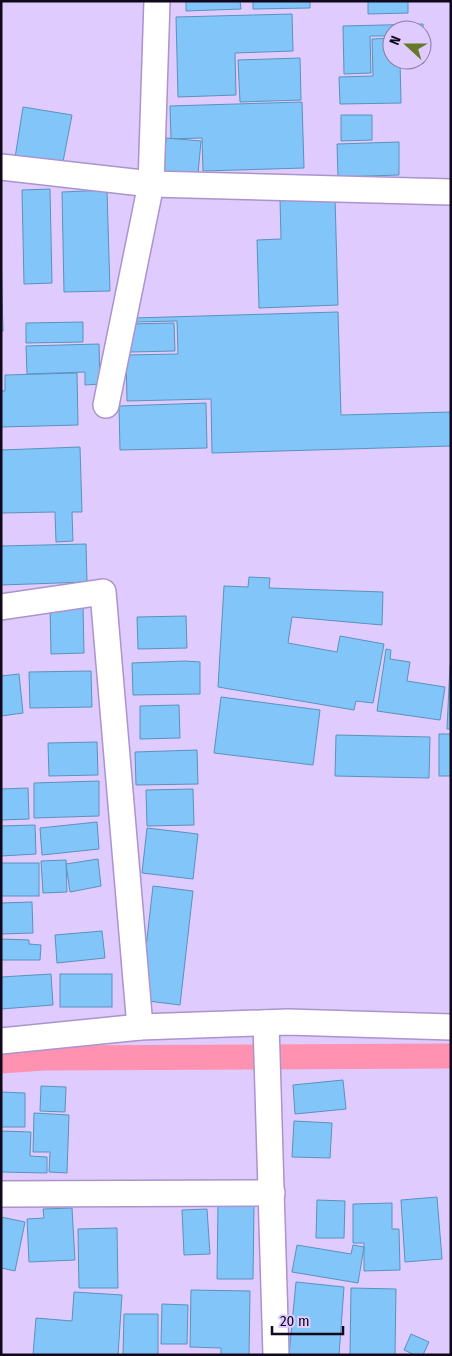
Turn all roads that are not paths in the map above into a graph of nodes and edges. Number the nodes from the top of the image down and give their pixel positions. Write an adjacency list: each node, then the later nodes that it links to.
1 (157, 1): 3 (street)
2 (1, 167): 3 (street)
3 (151, 184): 4 (street); 5 (street)
4 (451, 192)
5 (106, 405)
6 (1, 607): 8 (street)
7 (266, 1024): 8 (street); 9 (street); 11 (street)
8 (140, 1027): 10 (street)
9 (451, 1027)
10 (1, 1041)
11 (272, 1193): 12 (street); 13 (street)
12 (1, 1194)
13 (276, 1355)

